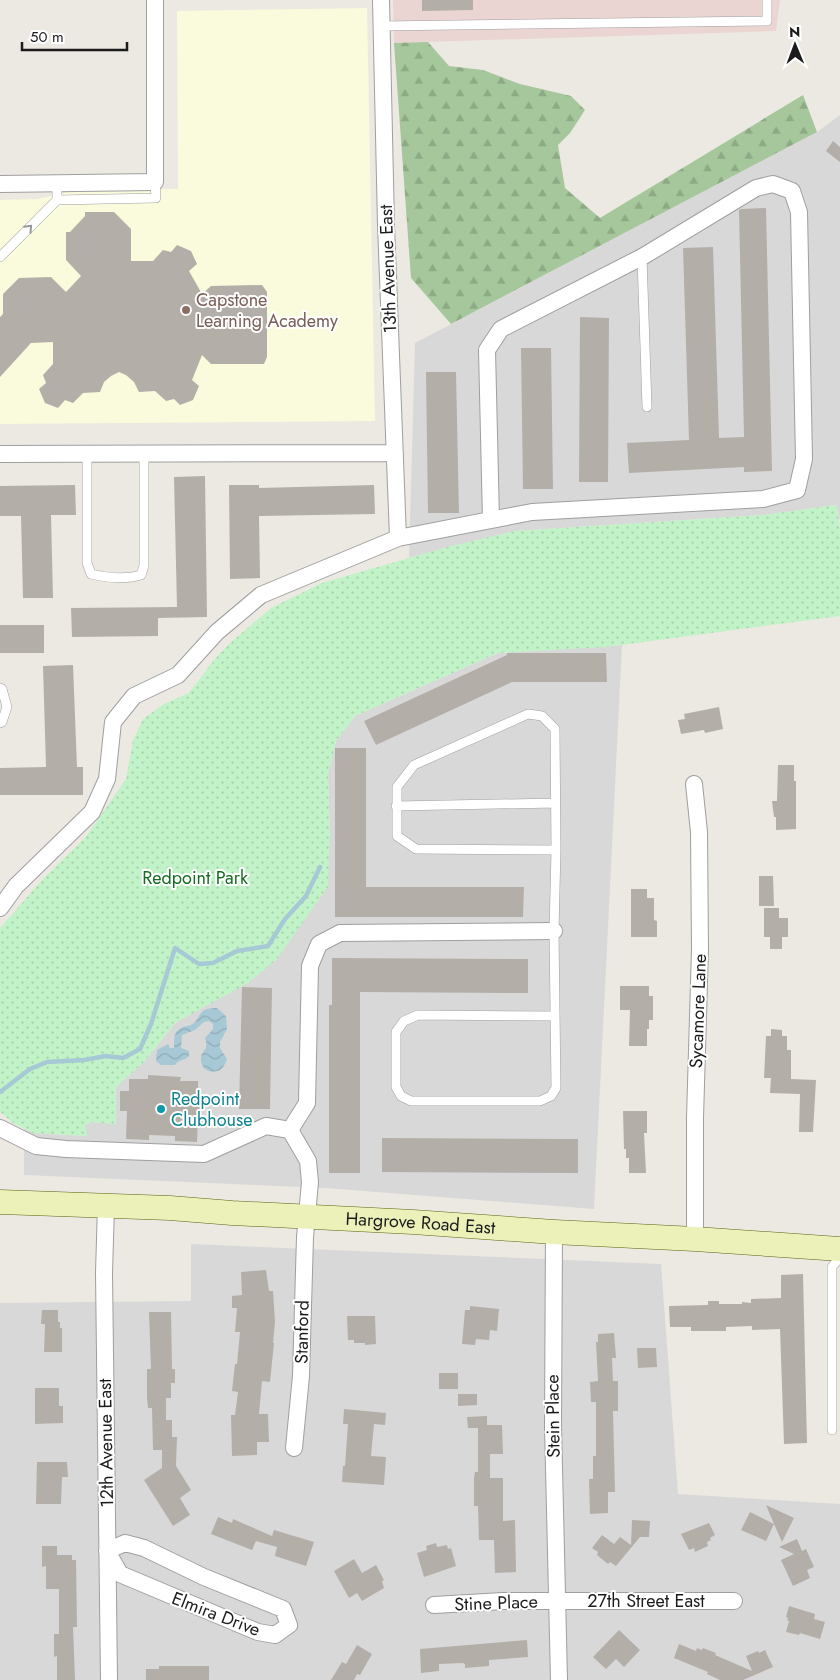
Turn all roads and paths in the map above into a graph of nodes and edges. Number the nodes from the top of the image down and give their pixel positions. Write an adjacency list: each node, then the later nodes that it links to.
1 (154, 0): 5 (street)
2 (381, 0): 4 (street, 13th Avenue East)
3 (767, 0): 4 (lane)
4 (382, 26): 13 (street, 13th Avenue East)
5 (155, 182): 6 (street); 8 (lane)
6 (56, 183): 7 (street); 8 (lane)
7 (0, 184)
8 (57, 200): 9 (lane, one-way to 8)
9 (0, 256)
10 (642, 257): 11 (lane); 16 (street); 16 (street)
11 (647, 407)
12 (144, 453): 13 (street); 15 (street); 15 (lane)
13 (395, 453): 17 (street, 13th Avenue East)
14 (0, 454): 15 (street)
15 (88, 454)
16 (491, 520): 17 (street)
17 (398, 538): 24 (street)
18 (0, 688): 19 (lane)
19 (0, 723)
20 (694, 784): 33 (street, Sycamore Lane)
21 (555, 803): 22 (lane); 22 (lane); 23 (lane)
22 (396, 806): 23 (lane)
23 (556, 850): 25 (lane)
24 (0, 908)
25 (554, 930): 26 (lane); 28 (street)
26 (555, 1016): 26 (lane)
27 (0, 1128): 28 (street)
28 (290, 1130): 31 (street, Stanford)
29 (0, 1202): 30 (main road, Hargrove Road East)
30 (106, 1206): 31 (main road, Hargrove Road East); 38 (street, 12th Avenue East)
31 (307, 1217): 32 (main road, Hargrove Road East); 37 (street, Stanford)
32 (554, 1232): 33 (main road, Hargrove Road East); 39 (street, Stein Place)
33 (695, 1239): 34 (main road, Hargrove Road East)
34 (840, 1249)
35 (840, 1257): 36 (lane)
36 (832, 1430)
37 (294, 1448)
38 (107, 1551): 38 (street, Elmira Drive); 42 (street, 12th Avenue East)
39 (558, 1600): 40 (street, 27th Street East); 41 (street, Stine Place); 43 (street, Stein Place)
40 (734, 1601)
41 (434, 1605)
42 (109, 1680)
43 (559, 1680)

